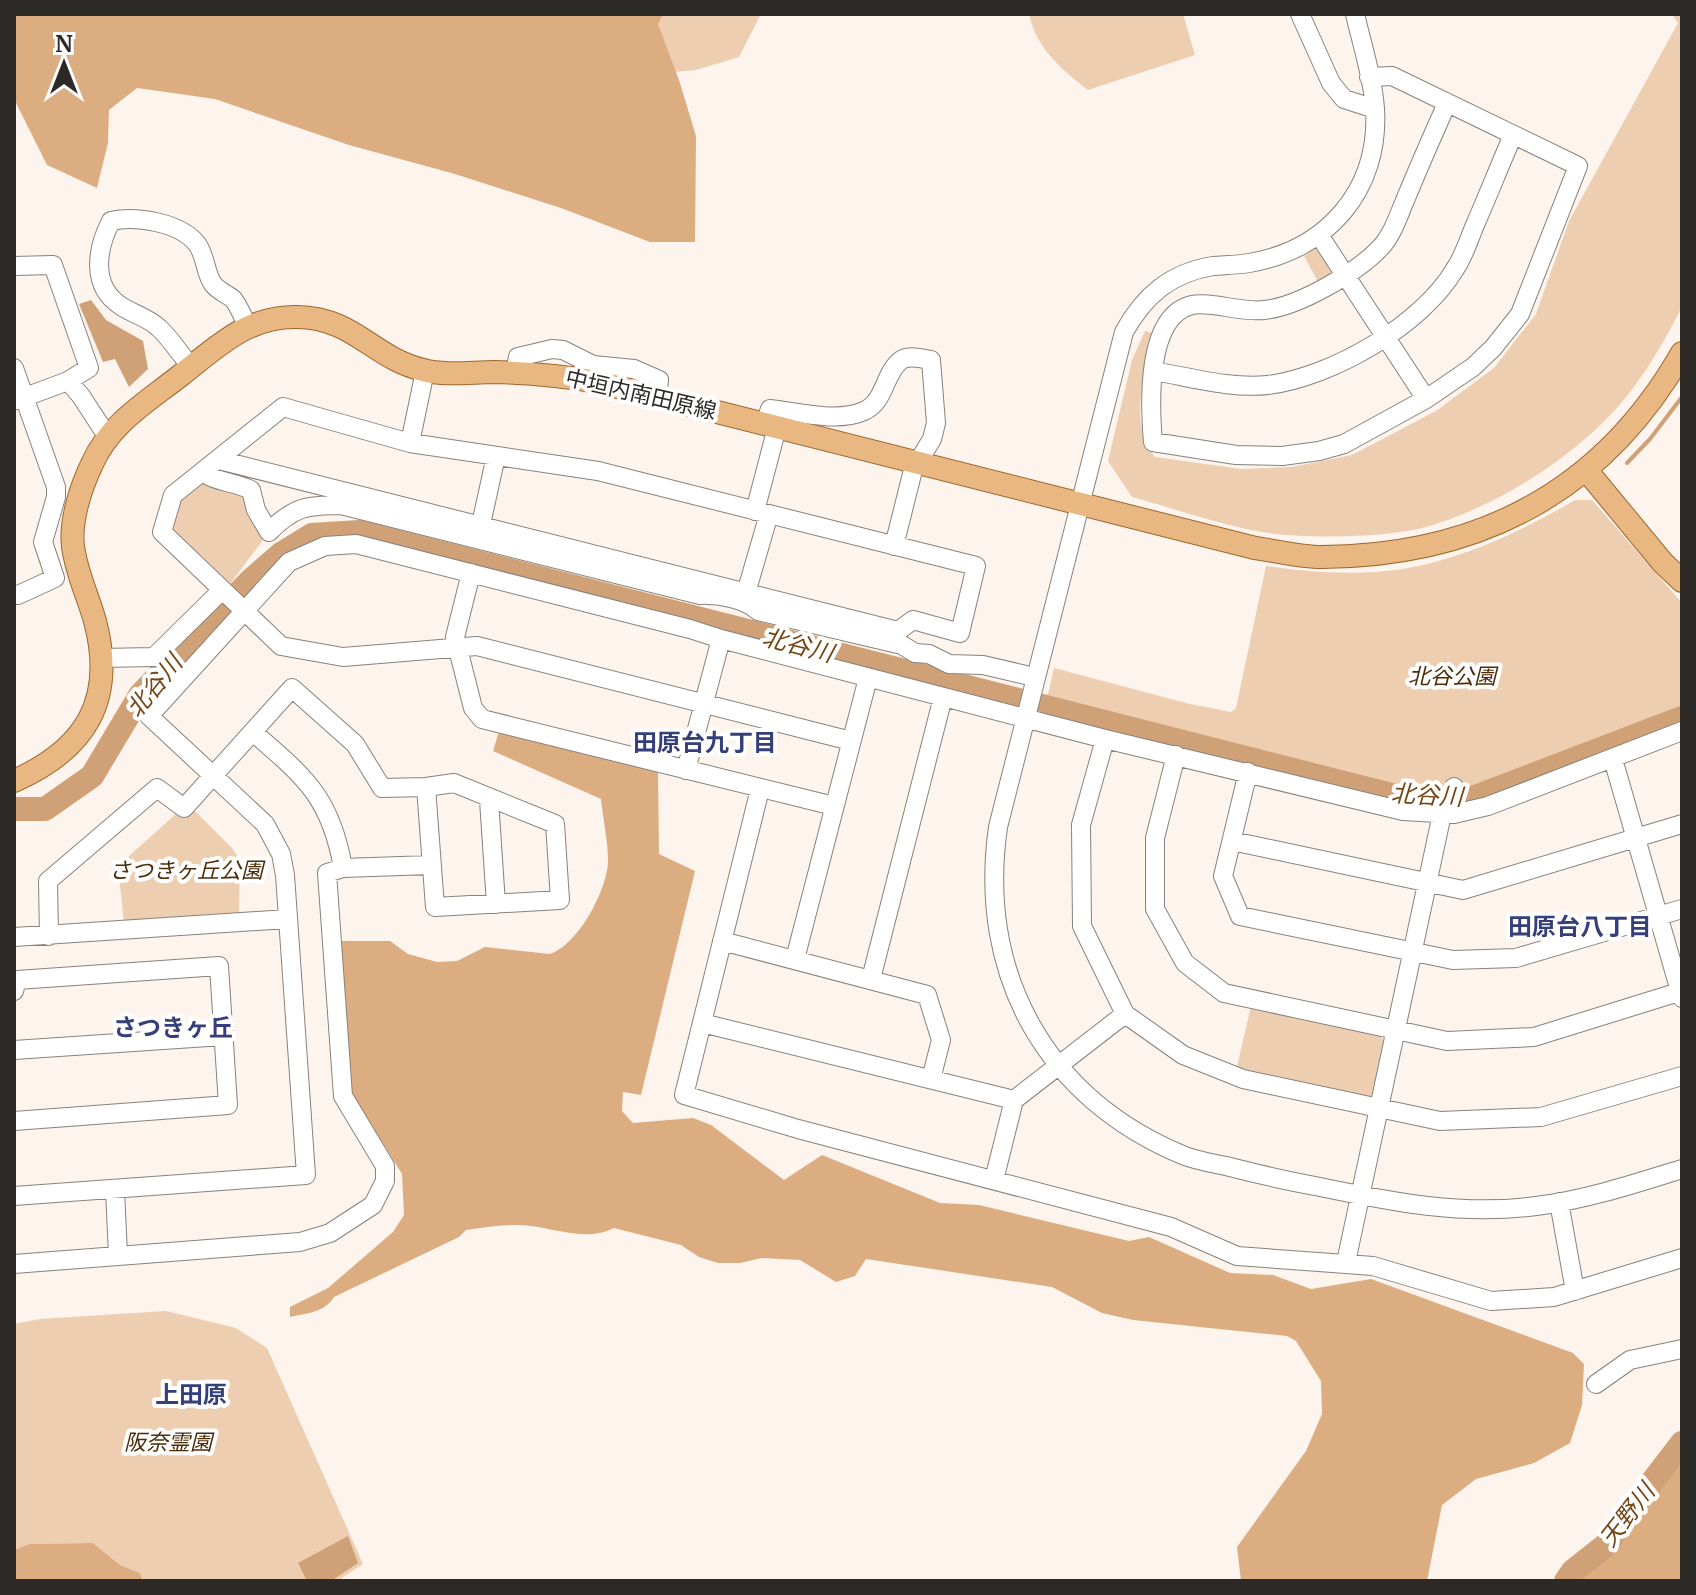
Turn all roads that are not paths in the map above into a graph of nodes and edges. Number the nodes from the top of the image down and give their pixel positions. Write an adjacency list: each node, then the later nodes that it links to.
1 (1300, 14): 5 (street)
2 (1355, 14): 3 (street)
3 (1369, 77): 4 (street); 5 (street)
4 (1447, 103): 6 (street); 9 (street)
5 (1375, 109): 7 (street)
6 (1513, 135): 11 (street); 19 (street)
7 (1319, 235): 9 (street); 30 (street)
8 (14, 266): 17 (street)
9 (1345, 275): 11 (street); 16 (street)
10 (248, 326): 13 (main road, 中垣内南田原線); 13 (street); 15 (main road, 中垣内南田原線)
11 (1386, 338): 16 (street); 19 (street)
12 (1682, 353): 28 (main road, 中垣内南田原線)
13 (191, 367): 22 (main road, 中垣内南田原線)
14 (14, 368): 18 (street)
15 (425, 371): 21 (main road, 中垣内南田原線); 24 (street)
16 (1153, 371): 19 (street)
17 (68, 381): 18 (street); 22 (street)
18 (20, 399): 37 (street)
19 (1426, 399)
20 (835, 416): 21 (street); 23 (street); 27 (street)
21 (770, 429): 23 (main road, 中垣内南田原線); 31 (street)
22 (107, 436): 42 (main road, 中垣内南田原線)
23 (833, 440): 27 (main road, 中垣内南田原線)
24 (410, 443): 25 (street); 26 (street)
25 (496, 456): 31 (street); 32 (street)
26 (219, 460): 32 (street); 36 (street)
27 (917, 462): 30 (main road, 中垣内南田原線); 33 (street)
28 (1587, 471): 30 (main road, 中垣内南田原線); 35 (main road)
29 (209, 476): 44 (street)
30 (1080, 503): 44 (street)
31 (762, 512): 33 (street); 38 (street)
32 (481, 524): 38 (street)
33 (894, 546): 38 (street)
34 (471, 573): 39 (street); 40 (street); 41 (street)
35 (1682, 581)
36 (222, 590): 39 (street); 42 (street)
37 (15, 593)
38 (746, 593)
39 (244, 611): 41 (street); 56 (street)
40 (721, 639): 43 (street); 46 (street)
41 (456, 646): 46 (street); 54 (street)
42 (101, 658): 57 (main road, 中垣内南田原線)
43 (868, 678): 45 (street); 51 (street)
44 (1030, 681): 47 (street)
45 (943, 697): 47 (street); 79 (street)
46 (705, 703): 51 (street); 54 (street)
47 (1027, 715): 50 (street); 87 (street)
48 (1682, 731): 53 (street)
49 (254, 733): 56 (street); 58 (street); 68 (street)
50 (1105, 739): 52 (street); 82 (street)
51 (851, 741): 62 (street)
52 (1176, 755): 55 (street); 84 (street)
53 (1613, 759): 63 (street); 65 (street)
54 (686, 770): 60 (street)
55 (1248, 772): 63 (street); 66 (street)
56 (213, 777): 73 (street); 74 (street)
57 (14, 781)
58 (426, 787): 61 (street); 67 (street)
59 (1454, 787): 63 (street)
60 (760, 789): 62 (street); 76 (street)
61 (489, 800): 70 (street); 70 (street)
62 (834, 806): 78 (street)
63 (1450, 812): 69 (street)
64 (1682, 824): 65 (street)
65 (1635, 838): 69 (street); 72 (street)
66 (1232, 841): 69 (street); 77 (street)
67 (430, 865): 68 (street); 70 (street)
68 (343, 868): 99 (street)
69 (1427, 884): 77 (street)
70 (496, 904)
71 (1682, 909): 72 (street)
72 (1658, 916): 77 (street); 81 (street)
73 (287, 919): 74 (street); 95 (street)
74 (49, 936): 75 (street)
75 (14, 937)
76 (722, 941): 78 (street); 83 (street)
77 (1411, 951): 84 (street)
78 (795, 959): 79 (street)
79 (871, 979): 89 (street)
80 (14, 991): 85 (street)
81 (1681, 994): 84 (street)
82 (1125, 1014): 87 (street); 91 (street)
83 (702, 1023): 89 (street); 94 (street)
84 (1396, 1030): 91 (street)
85 (223, 1036): 86 (street); 92 (street)
86 (14, 1050)
87 (1057, 1065): 90 (street); 97 (street)
88 (1682, 1076): 91 (street)
89 (931, 1079): 90 (street)
90 (1014, 1100): 94 (street)
91 (1379, 1109): 97 (street)
92 (14, 1121)
93 (1682, 1169): 98 (street)
94 (994, 1180): 101 (street)
95 (115, 1190): 96 (street); 99 (street)
96 (14, 1196)
97 (1361, 1196): 98 (street); 101 (street)
98 (1559, 1202): 103 (street)
99 (118, 1255): 102 (street)
100 (1682, 1258): 103 (street)
101 (1346, 1262): 103 (street)
102 (14, 1264)
103 (1575, 1291)
104 (1682, 1349): 105 (street)
105 (1596, 1384)

